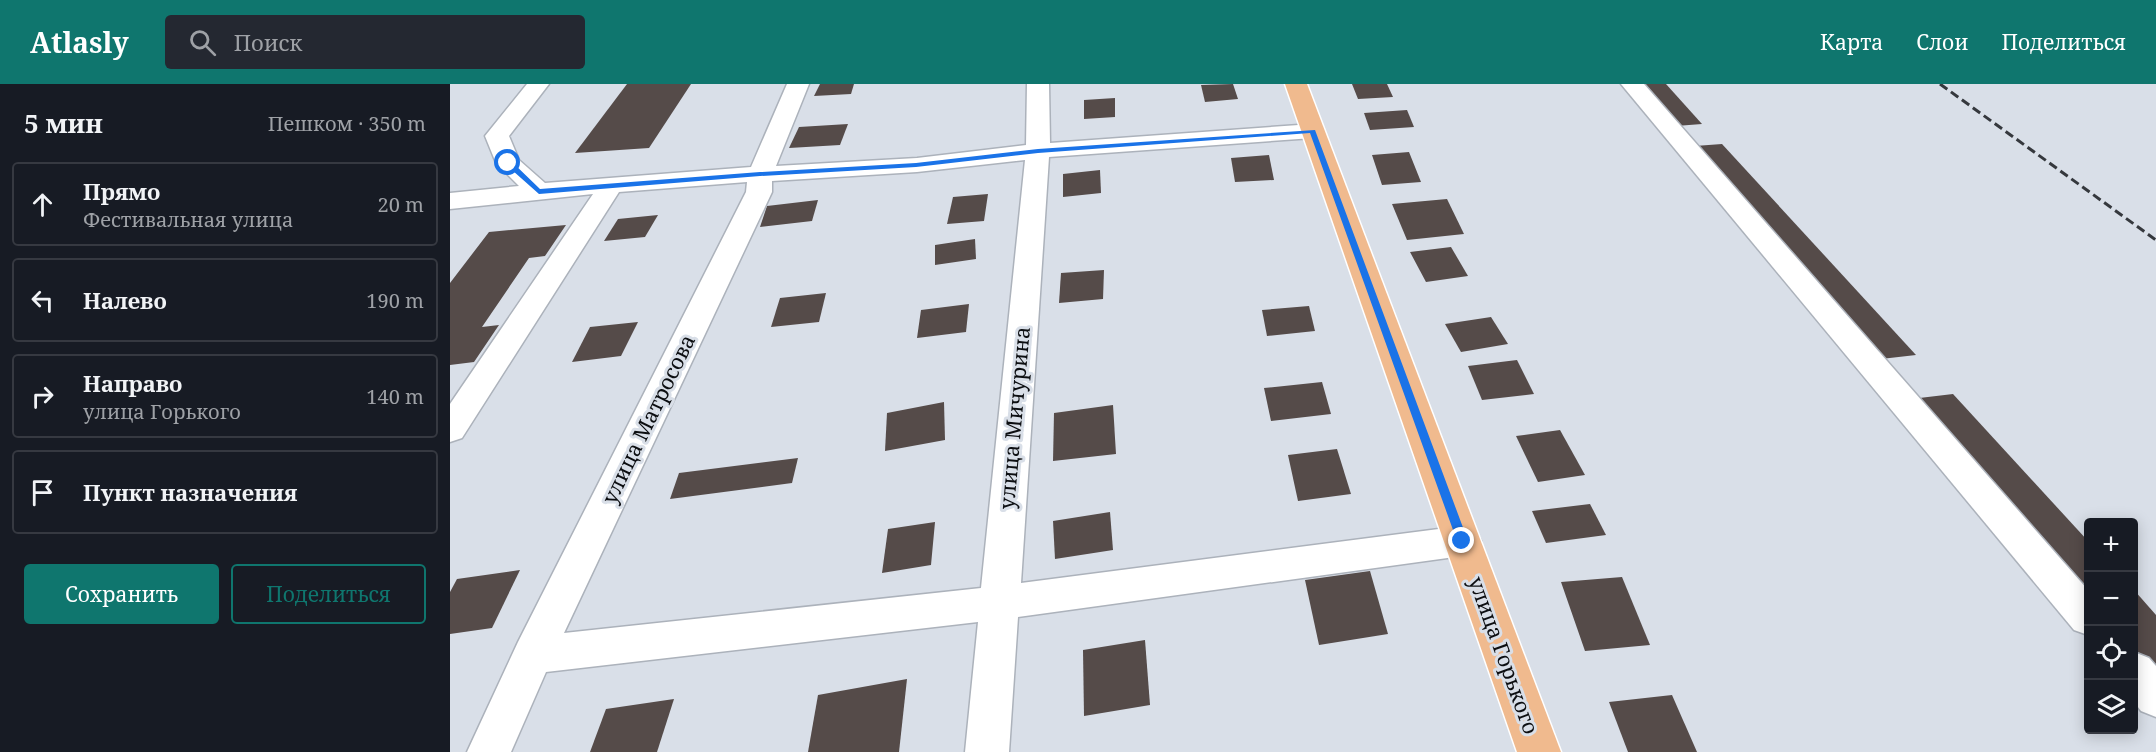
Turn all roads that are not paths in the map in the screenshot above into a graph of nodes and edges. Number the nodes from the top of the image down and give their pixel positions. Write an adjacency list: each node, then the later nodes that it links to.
1 (538, 84): 10 (street)
2 (798, 84): 8 (street, улица Матросова)
3 (1038, 84): 7 (street, улица Мичурина)
4 (1296, 84): 6 (main road, улица Горького)
5 (1632, 84): 15 (street)
6 (1313, 131): 7 (street); 13 (main road, улица Горького)
7 (1038, 151): 8 (street); 14 (street, улица Мичурина)
8 (760, 174): 9 (street); 16 (street, улица Матросова)
9 (611, 186): 10 (street); 12 (street)
10 (539, 191): 11 (street)
11 (450, 201)
12 (450, 430)
13 (1462, 541): 14 (street); 21 (main road, улица Горького)
14 (998, 603): 16 (street); 20 (street, улица Мичурина)
15 (2084, 613)
16 (532, 655): 19 (street, улица Матросова)
17 (2138, 677): 18 (street)
18 (2156, 697)
19 (489, 752)
20 (987, 752)
21 (1539, 752)

